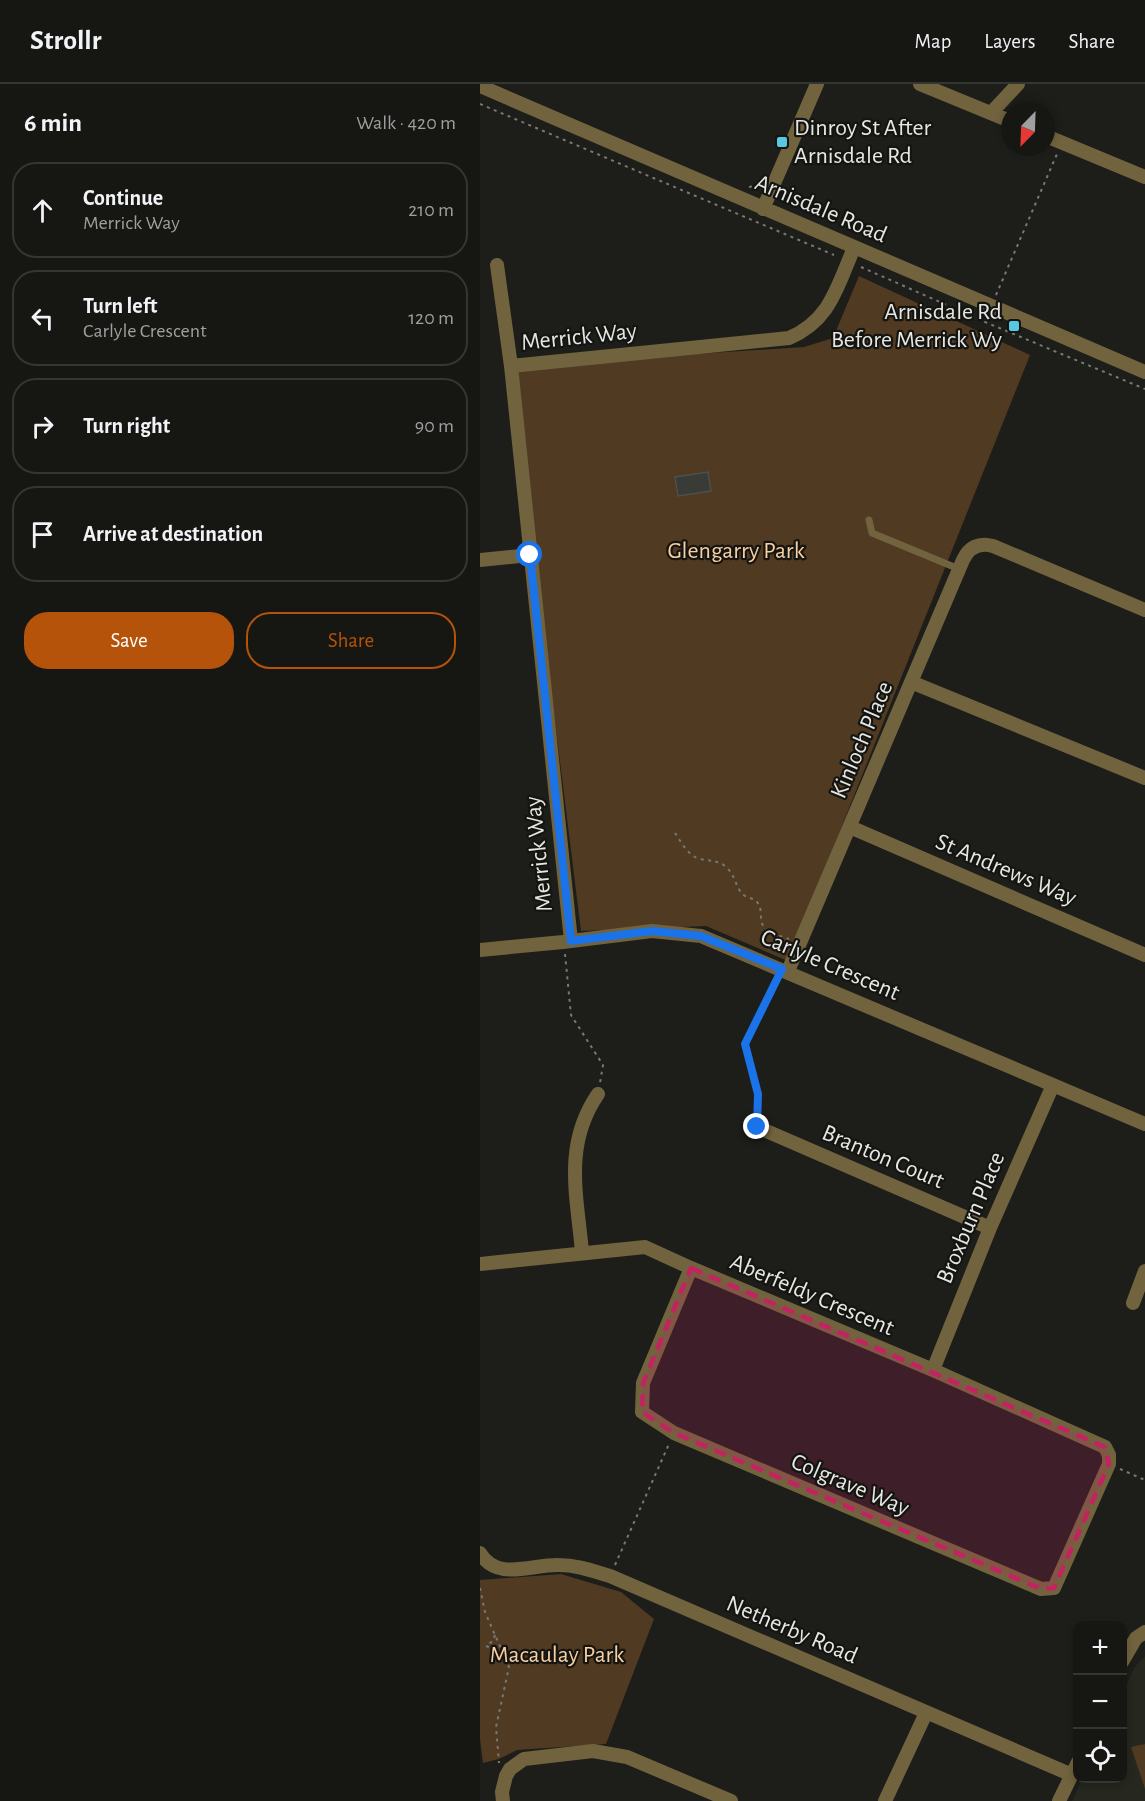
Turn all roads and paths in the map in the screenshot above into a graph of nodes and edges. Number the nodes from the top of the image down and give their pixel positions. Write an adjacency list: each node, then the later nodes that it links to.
1 (817, 84): 11 (street)
2 (920, 84): 6 (street)
3 (1018, 84): 6 (street)
4 (480, 86): 11 (street, Arnisdale Road)
5 (480, 104): 13 (path)
6 (991, 113): 7 (street)
7 (1001, 117)
8 (1055, 140): 9 (street)
9 (1062, 143): 10 (street); 16 (path)
10 (1145, 177)
11 (763, 209): 12 (street, Arnisdale Road)
12 (854, 248): 17 (street, Merrick Way); 18 (street, Arnisdale Road)
13 (834, 255)
14 (497, 265): 17 (street)
15 (861, 267): 19 (path)
16 (994, 298)
17 (511, 366): 21 (street, Merrick Way)
18 (1145, 372)
19 (1145, 388)
20 (869, 520): 23 (lane)
21 (530, 555): 22 (street); 29 (street, Merrick Way)
22 (480, 560)
23 (959, 569): 24 (street, Kinloch Place); 25 (street, Kinloch Place)
24 (1145, 610)
25 (912, 682): 26 (street); 27 (street, Kinloch Place)
26 (1145, 778)
27 (850, 826): 30 (street, Kinloch Place); 32 (street, St Andrews Way)
28 (675, 832): 30 (path)
29 (567, 942): 31 (street, Carlyle Crescent); 33 (street, Carlyle Crescent); 35 (path)
30 (800, 944): 33 (street, Kinloch Place)
31 (480, 950)
32 (1145, 955)
33 (785, 970): 34 (street, Carlyle Crescent); 37 (path)
34 (1053, 1085): 36 (street, Carlyle Crescent); 38 (street, Broxburn Place)
35 (598, 1094): 39 (street)
36 (1145, 1124)
37 (757, 1127): 38 (street, Branton Court)
38 (990, 1228): 44 (street, Broxburn Place)
39 (582, 1252): 40 (street, Aberfeldy Crescent); 41 (street, Aberfeldy Crescent)
40 (480, 1264)
41 (691, 1268): 44 (street, Aberfeldy Crescent); 45 (street, Colgrave Way)
42 (1145, 1271): 43 (street)
43 (1132, 1302)
44 (933, 1370): 46 (street, Aberfeldy Crescent)
45 (674, 1433): 46 (street, Colgrave Way); 49 (path)
46 (1109, 1460): 47 (path)
47 (1145, 1480)
48 (484, 1558): 49 (street, Netherby Road)
49 (610, 1576): 57 (street, Netherby Road)
50 (480, 1588): 52 (path)
51 (1145, 1632): 56 (street)
52 (495, 1635): 53 (path); 55 (path)
53 (486, 1646): 54 (path); 55 (path)
54 (480, 1647)
55 (504, 1653): 58 (path)
56 (1127, 1653)
57 (926, 1713): 59 (street, Netherby Road); 62 (street)
58 (499, 1765)
59 (1072, 1776): 63 (street)
60 (503, 1801): 61 (street)
61 (731, 1801)
62 (885, 1801)
63 (1059, 1801)

